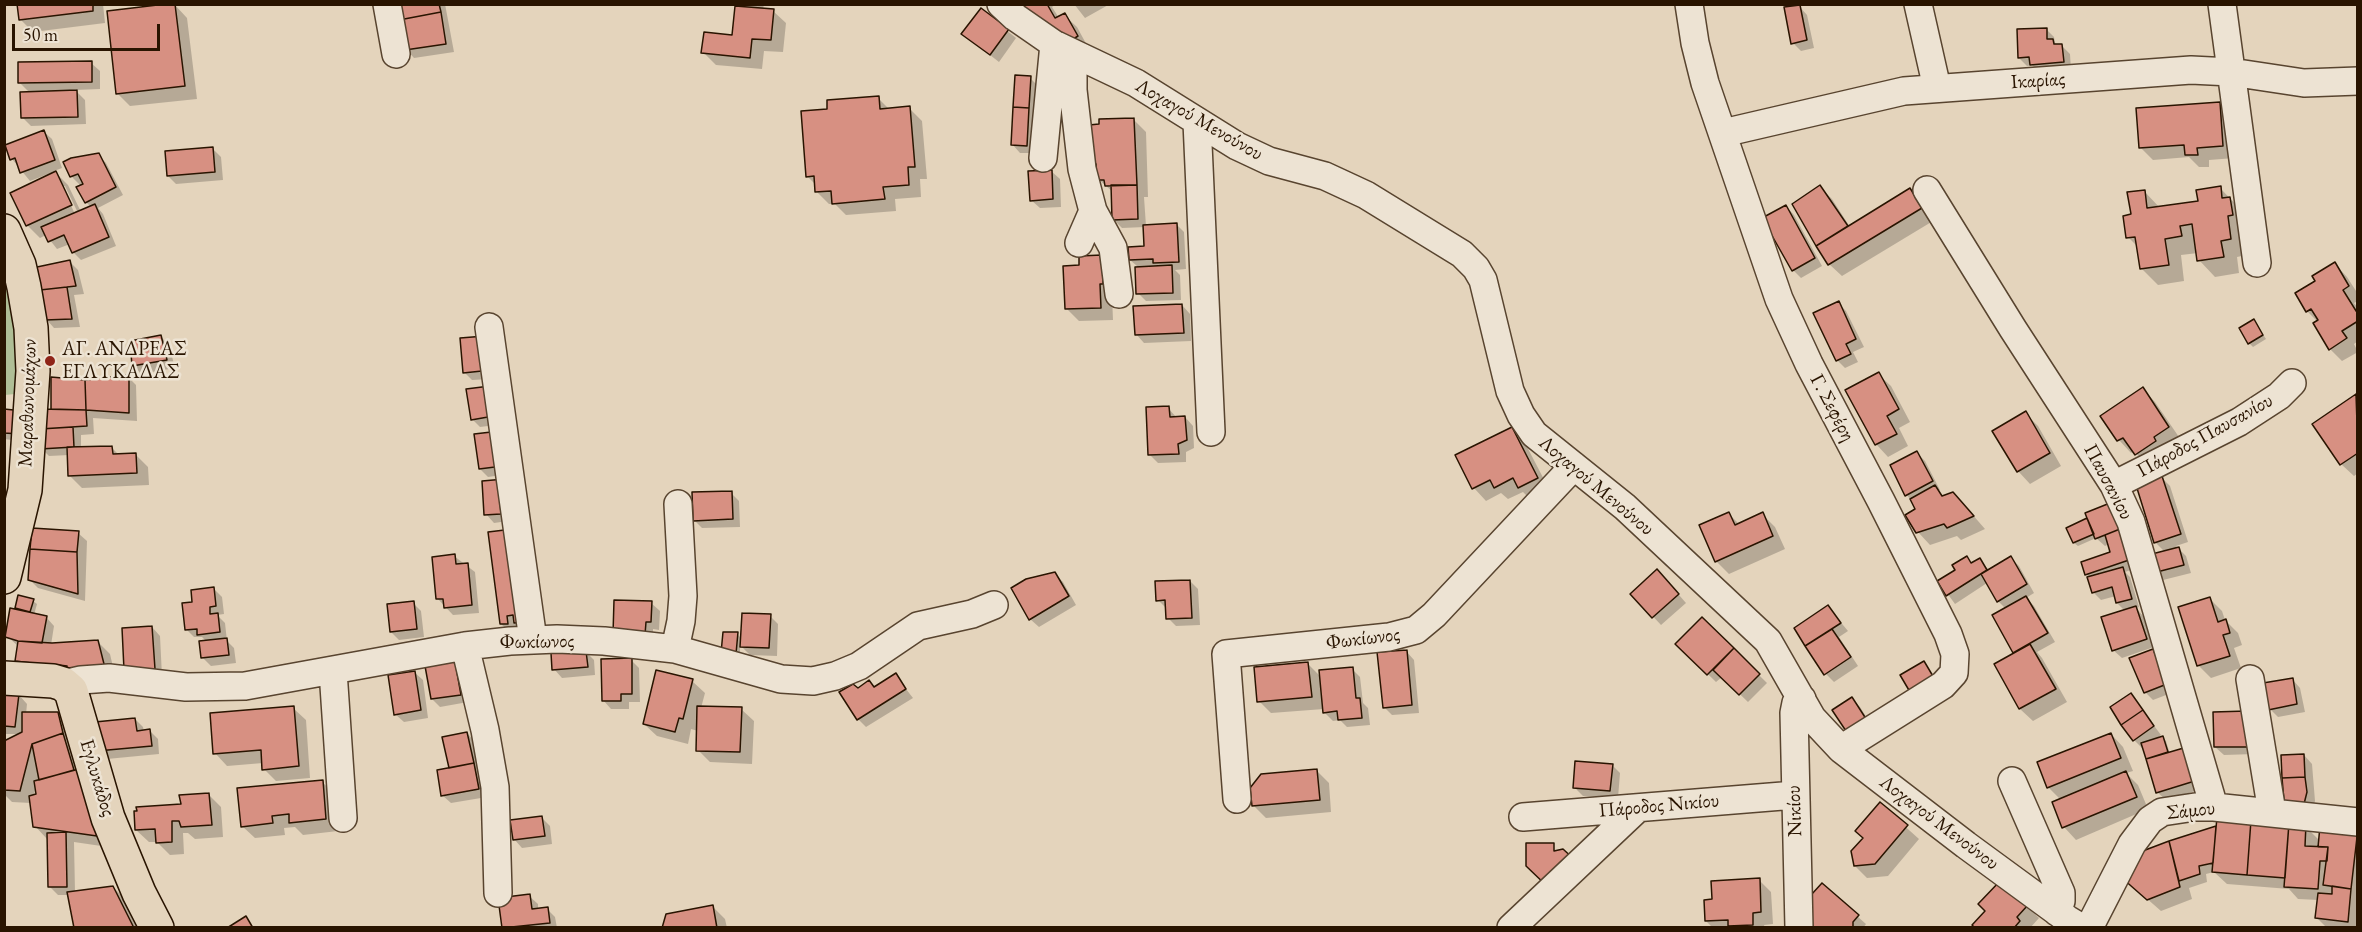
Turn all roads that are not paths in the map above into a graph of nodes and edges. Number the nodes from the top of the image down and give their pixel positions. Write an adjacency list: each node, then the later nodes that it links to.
1 (387, 4): 7 (street)
2 (1000, 4): 6 (street, Λοχαγού Μενούνου)
3 (1689, 4): 12 (street, Γ. Σεφέρη)
4 (1918, 4): 10 (street)
5 (2222, 4): 8 (street)
6 (1063, 49): 11 (street, Λοχαγού Μενούνου); 13 (street); 15 (street)
7 (396, 54)
8 (2231, 72): 9 (street, Ικαρίας); 10 (street, Ικαρίας); 18 (street)
9 (2358, 81)
10 (1937, 88): 12 (street, Ικαρίας)
11 (1197, 122): 23 (street); 24 (street, Λοχαγού Μενούνου)
12 (1723, 133): 37 (street, Γ. Σεφέρη)
13 (1043, 158)
14 (1927, 190): 25 (street, Παυσανίου)
15 (1093, 211): 17 (street); 20 (street)
16 (4, 231): 19 (main road, Μαραθωνομάχων)
17 (1079, 243)
18 (2257, 263)
19 (12, 265): 27 (main road, Μαραθωνομάχων)
20 (1119, 294)
21 (489, 327): 29 (street)
22 (2292, 383): 25 (street, Πάροδος Παυσανίου)
23 (1211, 432)
24 (1574, 466): 36 (street, Λοχαγού Μενούνου); 40 (street, Φωκίωνος)
25 (2114, 485): 41 (street, Παυσανίου)
26 (678, 504): 31 (street)
27 (4, 578)
28 (994, 605): 31 (street, Φωκίωνος)
29 (533, 640): 30 (street, Φωκίωνος); 31 (street, Φωκίωνος)
30 (465, 646): 32 (street, Φωκίωνος); 47 (street)
31 (675, 650)
32 (333, 671): 35 (street, Φωκίωνος); 45 (street)
33 (4, 678): 35 (main road)
34 (2250, 679): 43 (street)
35 (63, 684): 49 (main road, Εγλυκάδος)
36 (1802, 699): 37 (street, Λοχαγού Μενούνου); 39 (street, Νικίου)
37 (1841, 749): 48 (street, Λοχαγού Μενούνου)
38 (2012, 781): 48 (street)
39 (1795, 795): 42 (street, Πάροδος Νικίου); 51 (street, Νικίου)
40 (1237, 799)
41 (2214, 807): 43 (street, Σάμου); 53 (street, Σάμου)
42 (1638, 808): 44 (street, Πάροδος Νικίου); 50 (street)
43 (2272, 812): 46 (street, Σάμου)
44 (1523, 817)
45 (343, 818)
46 (2358, 822)
47 (498, 893)
48 (2056, 912): 52 (street, Λοχαγού Μενούνου)
49 (157, 927)
50 (1511, 927)
51 (1799, 927)
52 (2082, 927)
53 (2089, 927)

